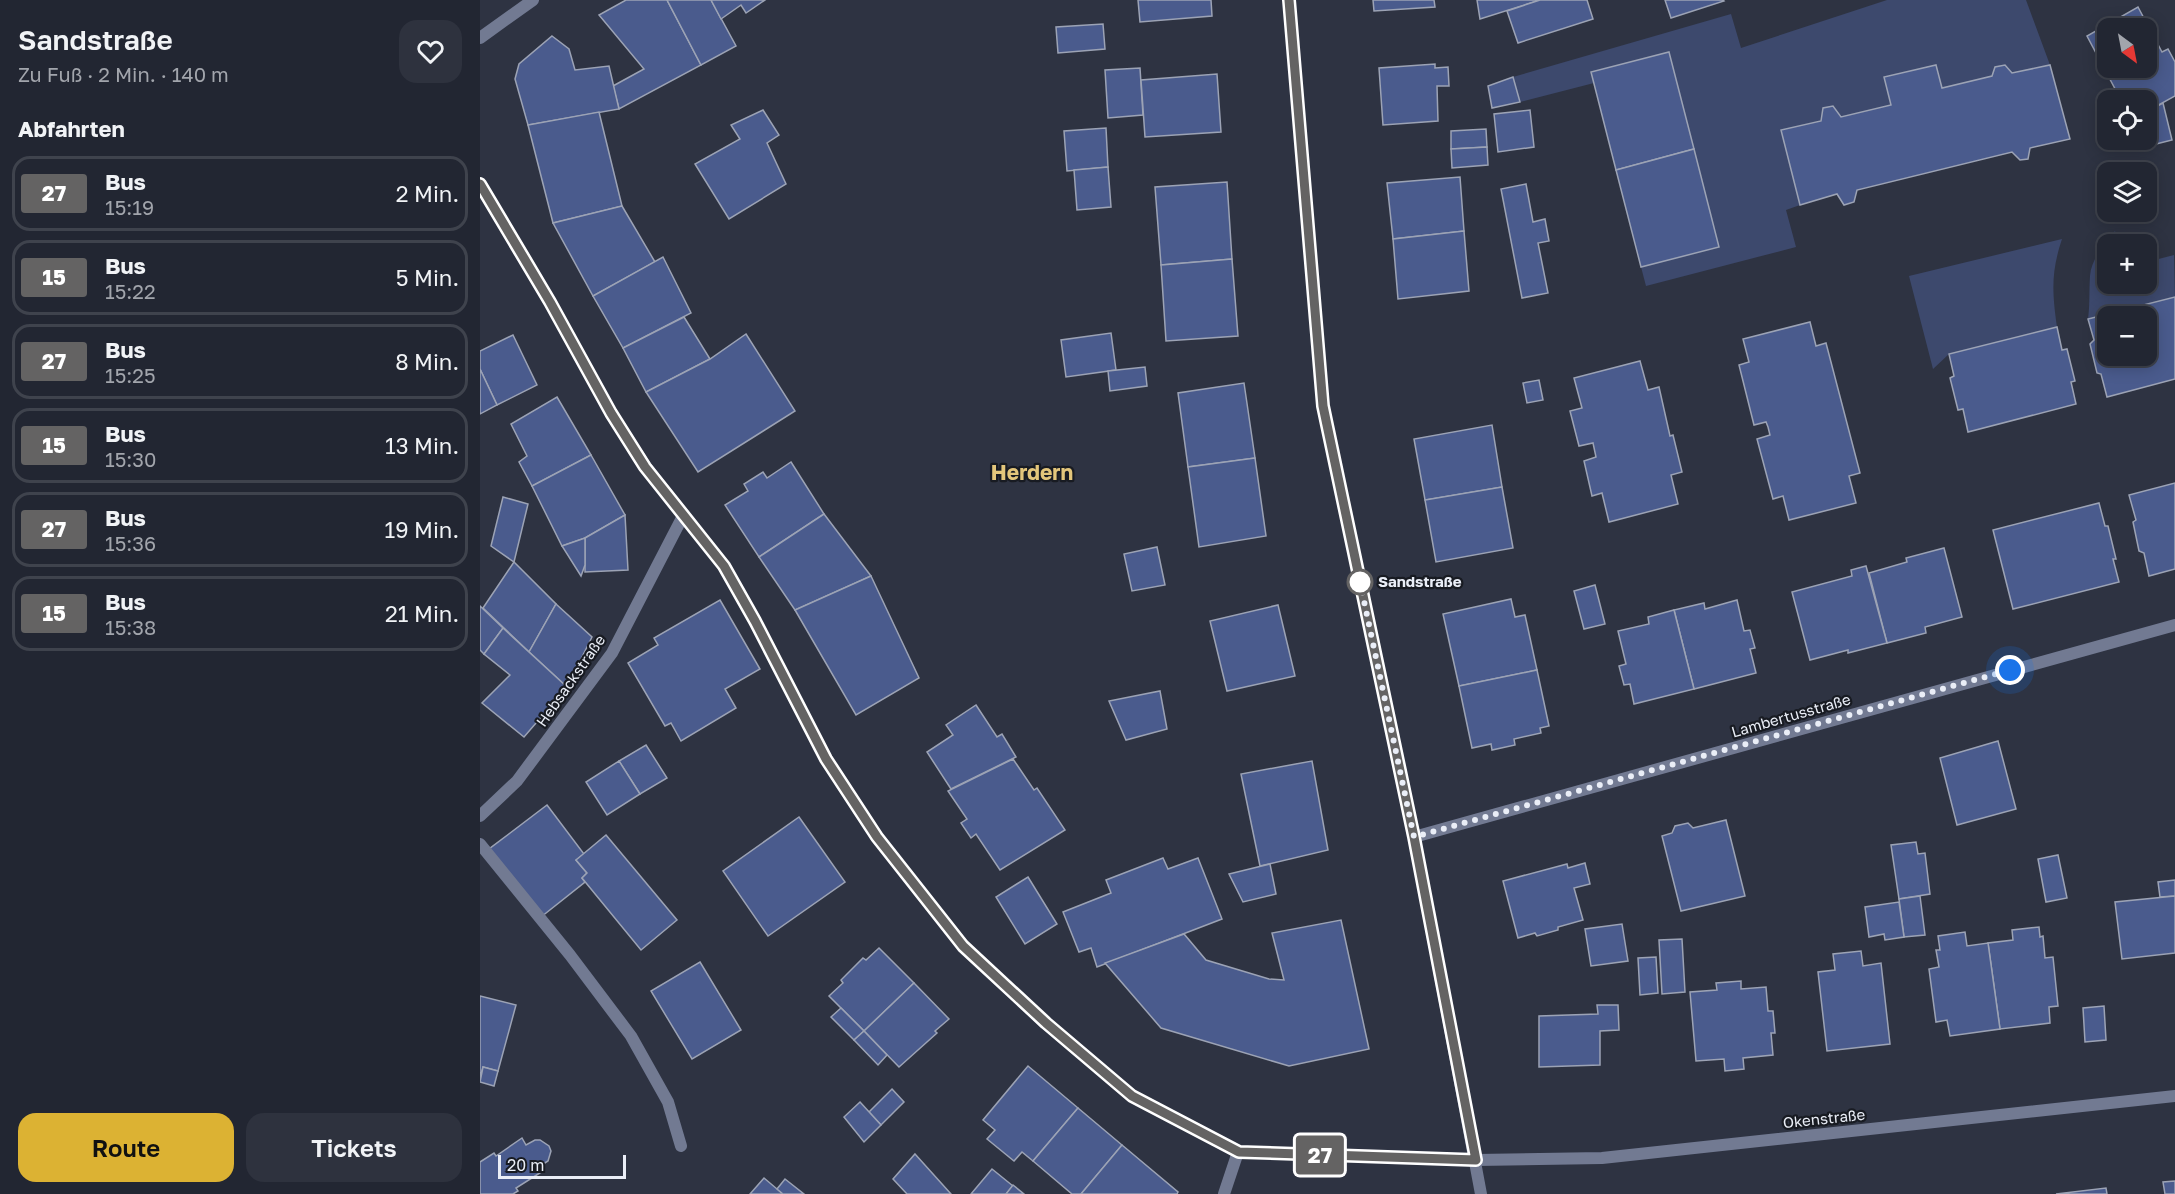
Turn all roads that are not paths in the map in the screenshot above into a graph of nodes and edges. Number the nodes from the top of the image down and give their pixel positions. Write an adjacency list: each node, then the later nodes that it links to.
1 (533, 0): 3 (street)
2 (1289, 0): 8 (street)
3 (480, 38)
4 (480, 184): 5 (street)
5 (683, 516): 7 (street, Hebsackstraße); 12 (street)
6 (2175, 625): 8 (street, Lambertusstraße)
7 (480, 816)
8 (1414, 837): 13 (street)
9 (480, 844): 11 (street)
10 (2175, 1096): 13 (street, Okenstraße)
11 (681, 1146)
12 (1239, 1152): 13 (street); 14 (street)
13 (1476, 1160): 15 (street)
14 (1224, 1194)
15 (1481, 1194)

